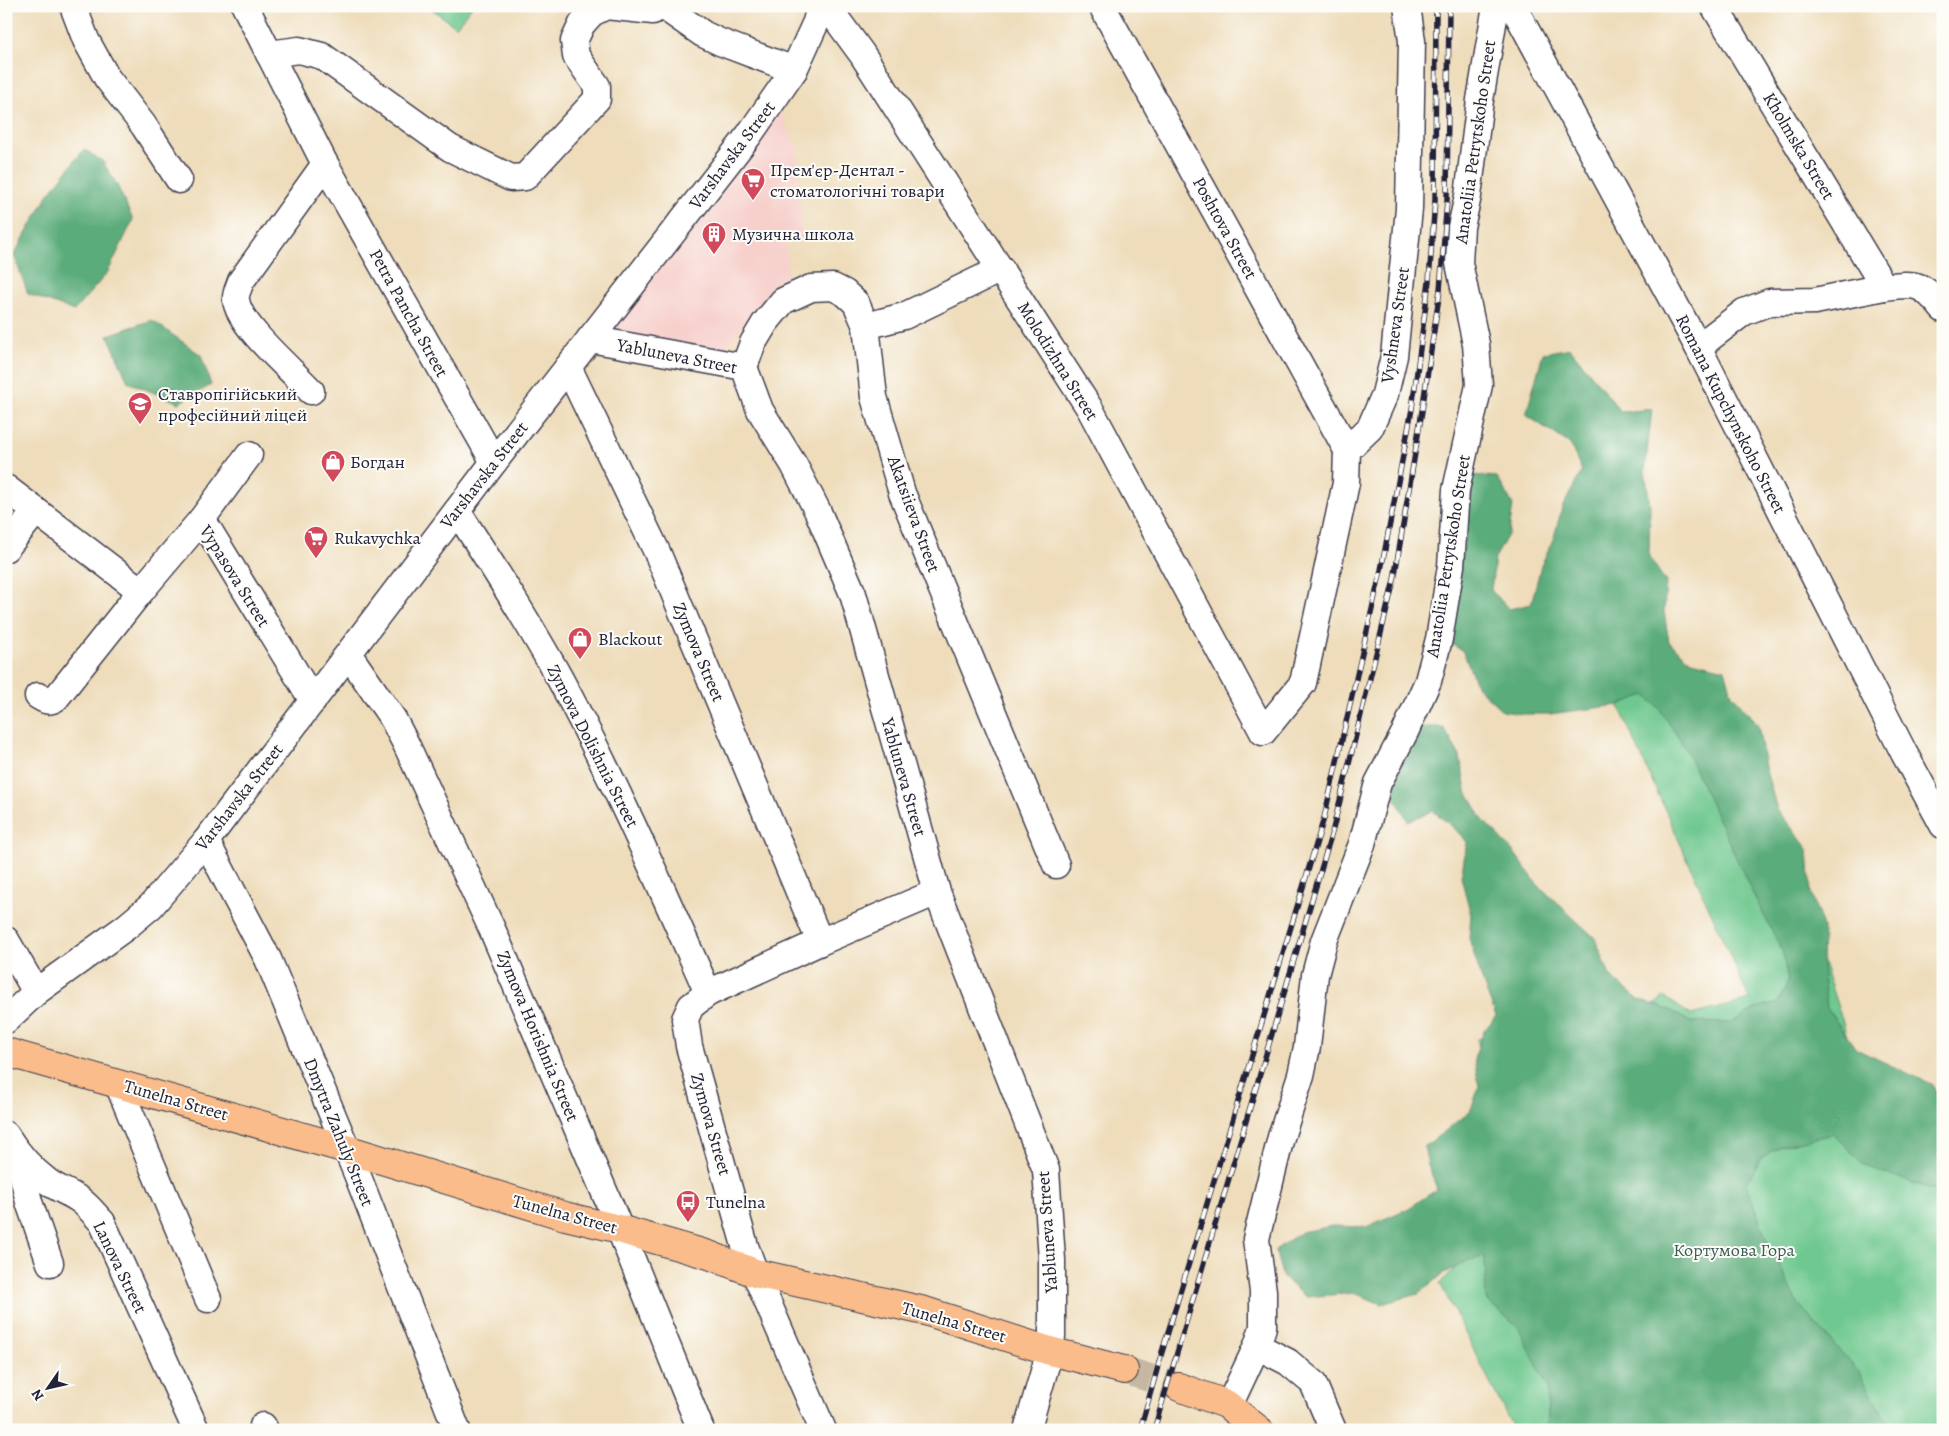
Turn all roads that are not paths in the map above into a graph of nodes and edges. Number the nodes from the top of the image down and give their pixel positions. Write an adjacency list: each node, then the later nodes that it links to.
1 (73, 6): 14 (street)
2 (244, 6): 11 (street, Petra Pancha Street)
3 (661, 6): 11 (street); 12 (street)
4 (820, 6): 12 (street, Varshavska Street)
5 (827, 6): 15 (street, Molodizhna Street)
6 (1102, 6): 24 (street, Poshtova Street)
7 (1407, 6): 24 (street, Vyshneva Street)
8 (1496, 6): 53 (street, Anatoliia Petrytskoho Street)
9 (1512, 6): 20 (street, Romana Kupchynskoho Street)
10 (1714, 6): 16 (street, Kholmska Street)
11 (268, 54): 13 (street, Petra Pancha Street)
12 (794, 70): 19 (street, Varshavska Street)
13 (325, 164): 23 (street); 26 (street, Petra Pancha Street)
14 (179, 180)
15 (1000, 269): 18 (street); 24 (street, Molodizhna Street)
16 (1884, 286): 17 (street); 20 (street)
17 (1943, 309)
18 (866, 326): 22 (street, Akatsiieva Street); 38 (street, Akatsiieva Street)
19 (590, 339): 21 (street, Varshavska Street); 22 (street, Yabluneva Street)
20 (1698, 347): 36 (street, Romana Kupchynskoho Street)
21 (568, 367): 26 (street, Varshavska Street); 41 (street, Zymova Street)
22 (744, 367): 39 (street, Yabluneva Street)
23 (312, 390)
24 (1347, 450)
25 (249, 455): 30 (street)
26 (494, 462): 29 (street, Varshavska Street)
27 (6, 488): 28 (street)
28 (36, 511): 31 (street); 32 (street)
29 (457, 511): 33 (street, Varshavska Street); 43 (street, Zymova Dolishnia Street)
30 (202, 519): 32 (street, Vypasova Street); 35 (street, Vypasova Street)
31 (6, 548)
32 (142, 591): 34 (street, Vypasova Street)
33 (349, 655): 35 (street, Varshavska Street); 49 (street, Zymova Horishnia Street)
34 (38, 696)
35 (313, 701): 37 (street, Varshavska Street)
36 (1943, 825)
37 (206, 841): 42 (street, Varshavska Street); 48 (street, Dmytra Zahuly Street)
38 (1056, 865)
39 (937, 892): 41 (street, Zymova Street); 54 (street, Yabluneva Street)
40 (6, 940): 42 (street)
41 (820, 942): 43 (street, Zymova Street)
42 (36, 992): 44 (street, Varshavska Street)
43 (708, 993): 51 (street, Zymova Street)
44 (6, 1020)
45 (6, 1052): 46 (main road, Tunelna Street)
46 (118, 1084): 48 (main road, Tunelna Street); 52 (street)
47 (12, 1145): 50 (street); 58 (street, Lanova Street)
48 (346, 1149): 49 (main road, Tunelna Street); 59 (street, Dmytra Zahuly Street)
49 (620, 1229): 51 (main road, Tunelna Street); 60 (street, Zymova Horishnia Street)
50 (50, 1263)
51 (755, 1273): 54 (main road, Tunelna Street); 61 (street, Zymova Street)
52 (208, 1299)
53 (1257, 1346): 57 (street, Anatoliia Petrytskoho Street); 64 (street)
54 (1050, 1351): 55 (main road, Tunelna Street); 62 (street, Yabluneva Street)
55 (1124, 1370)
56 (1178, 1387): 57 (main road)
57 (1226, 1404): 63 (main road)
58 (196, 1430)
59 (457, 1430)
60 (701, 1430)
61 (823, 1430)
62 (1027, 1430)
63 (1259, 1430)
64 (1333, 1430)

